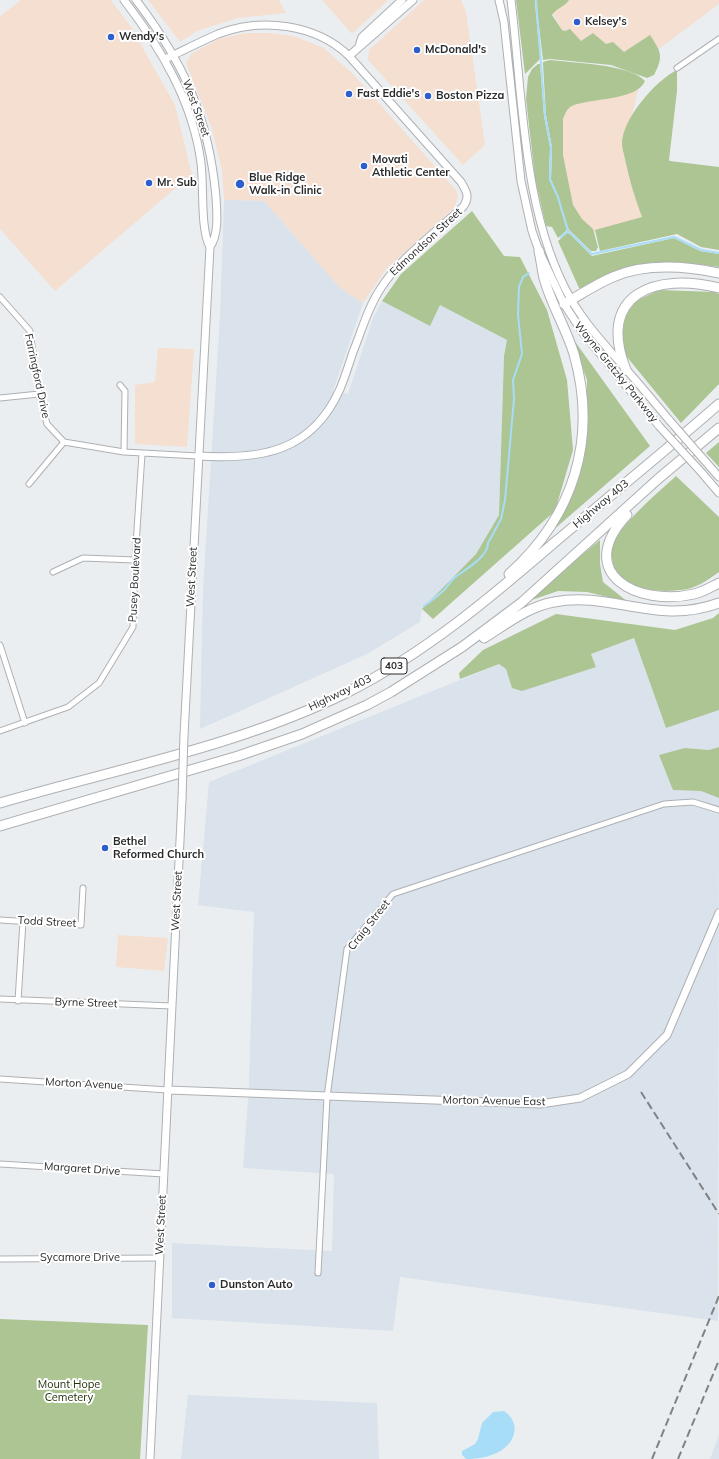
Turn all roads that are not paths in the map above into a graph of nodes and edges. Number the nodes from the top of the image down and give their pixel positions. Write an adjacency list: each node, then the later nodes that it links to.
1 (124, 0): 7 (main road, West Street)
2 (402, 0): 9 (main road)
3 (413, 0): 9 (main road)
4 (499, 0): 15 (main road, Wayne Gretzky Parkway)
5 (511, 0): 19 (main road, Wayne Gretzky Parkway)
6 (137, 2): 7 (main road, West Street); 10 (main road, West Street)
7 (131, 9): 12 (main road, West Street)
8 (719, 39): 13 (street)
9 (359, 46): 11 (main road)
10 (174, 55): 11 (main road, Edmondson Street); 12 (main road, Edmondson Street); 14 (main road, West Street)
11 (350, 56): 31 (main road, Edmondson Street)
12 (165, 59): 14 (main road, West Street)
13 (677, 68)
14 (210, 247): 31 (main road, West Street)
15 (539, 251): 19 (main road, Wayne Gretzky Parkway); 40 (highway)
16 (719, 273): 19 (highway)
17 (719, 288): 20 (highway)
18 (0, 298): 22 (street, Farringford Drive)
19 (568, 302): 20 (main road, Wayne Gretzky Parkway); 35 (main road, Wayne Gretzky Parkway, bridge)
20 (626, 370): 32 (main road, Wayne Gretzky Parkway, bridge)
21 (120, 386): 29 (street)
22 (39, 394): 24 (street); 28 (street, Farringford Drive)
23 (719, 396): 27 (highway)
24 (0, 398)
25 (719, 404): 27 (highway, Highway 403 / 403)
26 (719, 428): 33 (highway, Highway 403 / 403)
27 (690, 429): 40 (highway, Highway 403 / 403)
28 (64, 442): 29 (street); 34 (street)
29 (124, 452): 30 (street)
30 (142, 454): 31 (street); 36 (street, Pusey Boulevard)
31 (198, 456): 54 (main road, West Street, bridge)
32 (719, 477)
33 (658, 480): 38 (highway); 42 (highway, Highway 403 / 403)
34 (29, 484)
35 (719, 494)
36 (135, 560): 37 (street); 43 (street, Pusey Boulevard)
37 (53, 572)
38 (719, 583)
39 (719, 603): 42 (highway)
40 (466, 616): 45 (highway, Highway 403 / 403)
41 (0, 645): 43 (street)
42 (462, 647): 47 (highway, Highway 403 / 403)
43 (25, 723): 44 (street, Pusey Boulevard)
44 (0, 731)
45 (0, 803)
46 (719, 810): 57 (street, Craig Street)
47 (0, 826)
48 (83, 888): 51 (street, Todd Street)
49 (719, 913): 57 (main road, Morton Avenue East)
50 (0, 920): 51 (street, Todd Street)
51 (23, 921): 53 (street)
52 (0, 999): 53 (street, Byrne Street)
53 (18, 1001): 54 (street, Byrne Street)
54 (172, 1006): 56 (main road, West Street)
55 (0, 1079): 56 (street, Morton Avenue)
56 (168, 1090): 57 (main road, Morton Avenue East); 59 (main road, West Street)
57 (327, 1097): 62 (street, Craig Street)
58 (0, 1164): 59 (street, Margaret Drive)
59 (164, 1174): 60 (main road, West Street)
60 (160, 1258): 61 (street, Sycamore Drive); 63 (main road, West Street)
61 (0, 1259)
62 (318, 1273)
63 (150, 1459)

